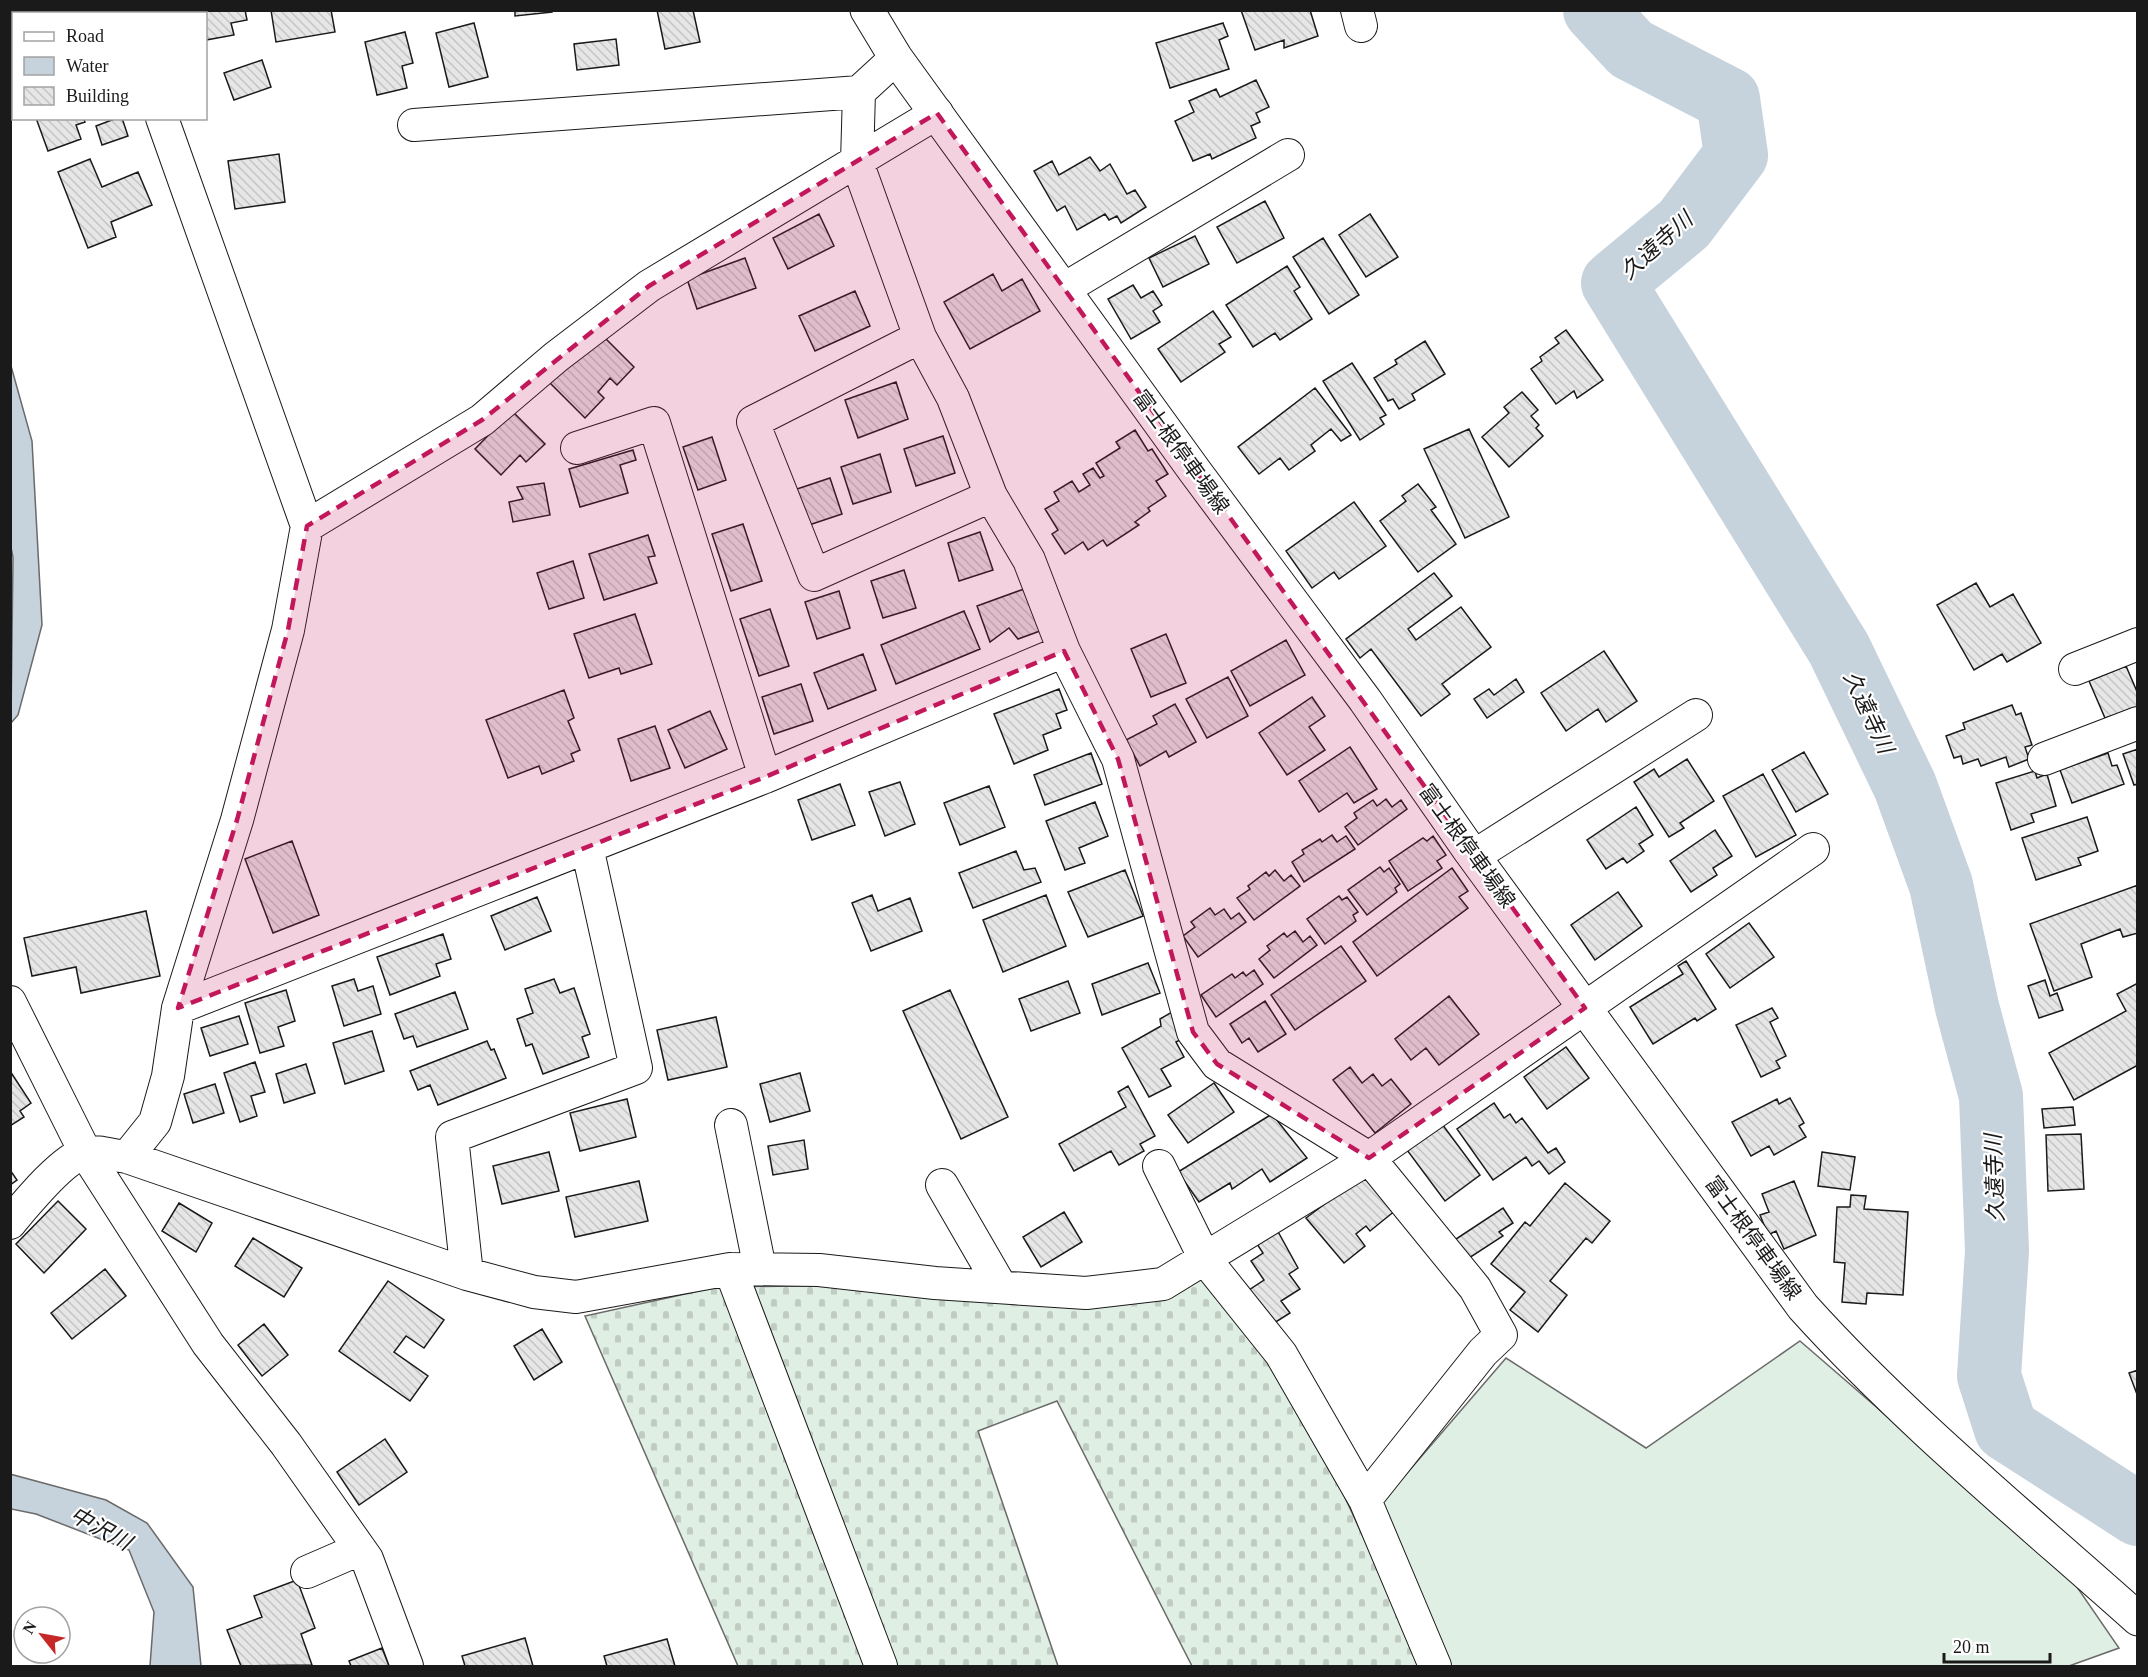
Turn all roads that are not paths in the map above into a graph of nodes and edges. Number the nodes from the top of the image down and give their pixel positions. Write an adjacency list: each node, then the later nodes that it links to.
1 (867, 10): 2 (main road, 富士根停車場線)
2 (896, 58): 3 (street); 4 (main road, 富士根停車場線)
3 (859, 92): 6 (street); 8 (street)
4 (937, 113): 8 (street); 9 (main road, 富士根停車場線)
5 (163, 120): 13 (street)
6 (414, 125)
7 (1288, 155): 9 (street)
8 (857, 162): 10 (street); 13 (street)
9 (1064, 289): 23 (main road, 富士根停車場線)
10 (920, 338): 12 (street); 12 (street)
11 (577, 448): 20 (street)
12 (991, 496): 15 (street)
13 (307, 526): 25 (street)
14 (2138, 644): 16 (street)
15 (1064, 651): 20 (street); 30 (street)
16 (2075, 669)
17 (1696, 715): 23 (street)
18 (2138, 723): 19 (street)
19 (2044, 759)
20 (765, 777): 21 (street)
21 (587, 847): 25 (street); 36 (street)
22 (1813, 849): 26 (street)
23 (1474, 856): 26 (main road, 富士根停車場線)
24 (10, 1002): 28 (street)
25 (178, 1008): 29 (street)
26 (1585, 1008): 30 (street); 41 (main road, 富士根停車場線)
27 (731, 1125): 35 (street)
28 (85, 1152): 29 (street); 33 (street); 39 (street)
29 (127, 1157): 36 (street)
30 (1369, 1158): 34 (street); 38 (street)
31 (1159, 1166): 34 (street)
32 (942, 1185): 37 (street)
33 (10, 1223)
34 (1205, 1259): 37 (street); 38 (street)
35 (745, 1269): 36 (street); 37 (street); 43 (street)
36 (467, 1274)
37 (1001, 1287)
38 (1365, 1500): 44 (street)
39 (360, 1549): 40 (street); 42 (street)
40 (307, 1572)
41 (2138, 1619)
42 (407, 1666)
43 (881, 1666)
44 (1436, 1666)

